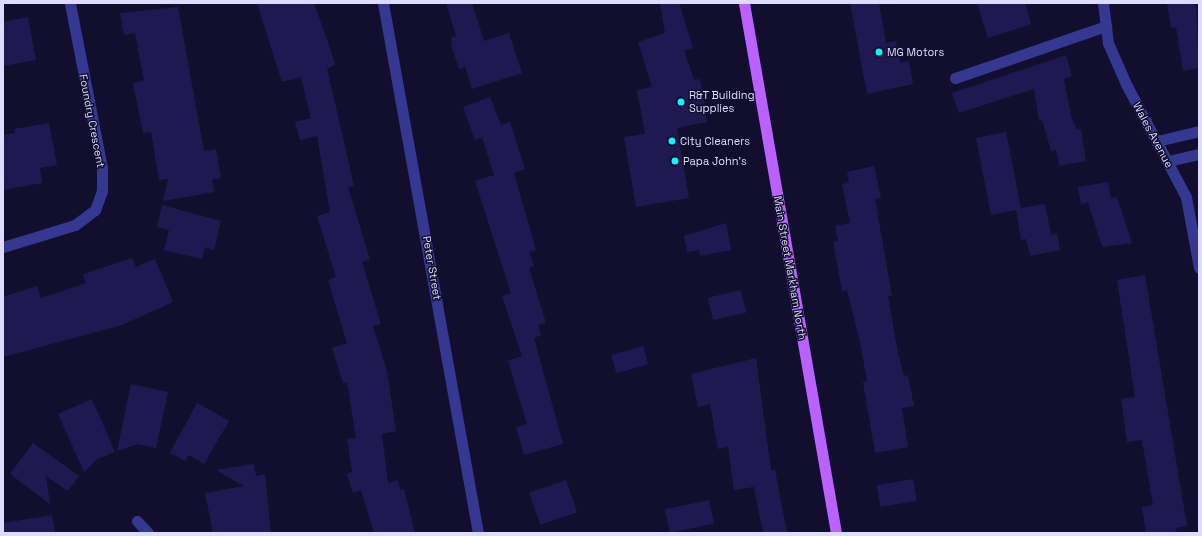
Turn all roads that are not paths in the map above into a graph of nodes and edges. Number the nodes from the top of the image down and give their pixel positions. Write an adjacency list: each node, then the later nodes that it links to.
1 (70, 3): 11 (street, Foundry Crescent)
2 (383, 3): 15 (street, Peter Street)
3 (744, 3): 16 (main road, Main Street Markham North)
4 (1104, 3): 5 (street, Wales Avenue)
5 (1106, 26): 6 (street); 8 (street, Wales Avenue)
6 (955, 78)
7 (1199, 131): 8 (street)
8 (1157, 141): 10 (street, Wales Avenue)
9 (1199, 154): 10 (street)
10 (1168, 161): 12 (street, Wales Avenue)
11 (3, 247)
12 (1199, 268)
13 (137, 521): 14 (street)
14 (148, 533)
15 (478, 533)
16 (836, 533)

